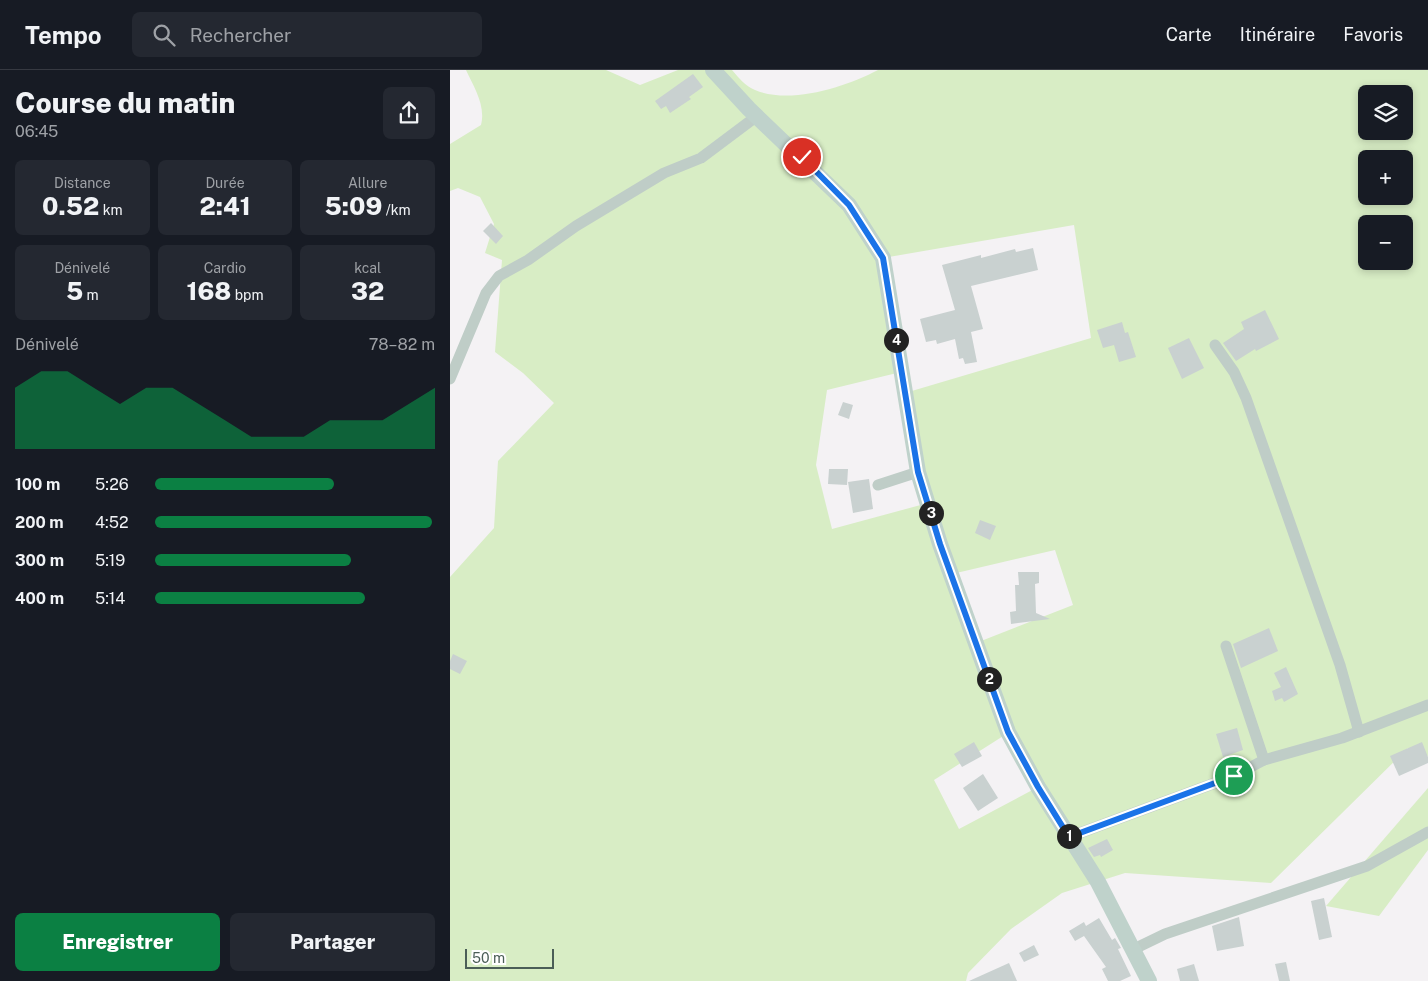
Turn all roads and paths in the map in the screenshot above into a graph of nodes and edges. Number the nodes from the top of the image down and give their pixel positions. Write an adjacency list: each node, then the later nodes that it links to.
1 (713, 70): 2 (street)
2 (757, 116): 4 (street); 5 (street)
3 (1215, 345): 9 (street)
4 (450, 379)
5 (918, 472): 6 (street); 12 (street)
6 (878, 485)
7 (1226, 646): 10 (street)
8 (1428, 705): 9 (street)
9 (1359, 732): 10 (street)
10 (1264, 760): 12 (street)
11 (1428, 832): 13 (street)
12 (1069, 837): 13 (street)
13 (1134, 949): 14 (street)
14 (1149, 981)

